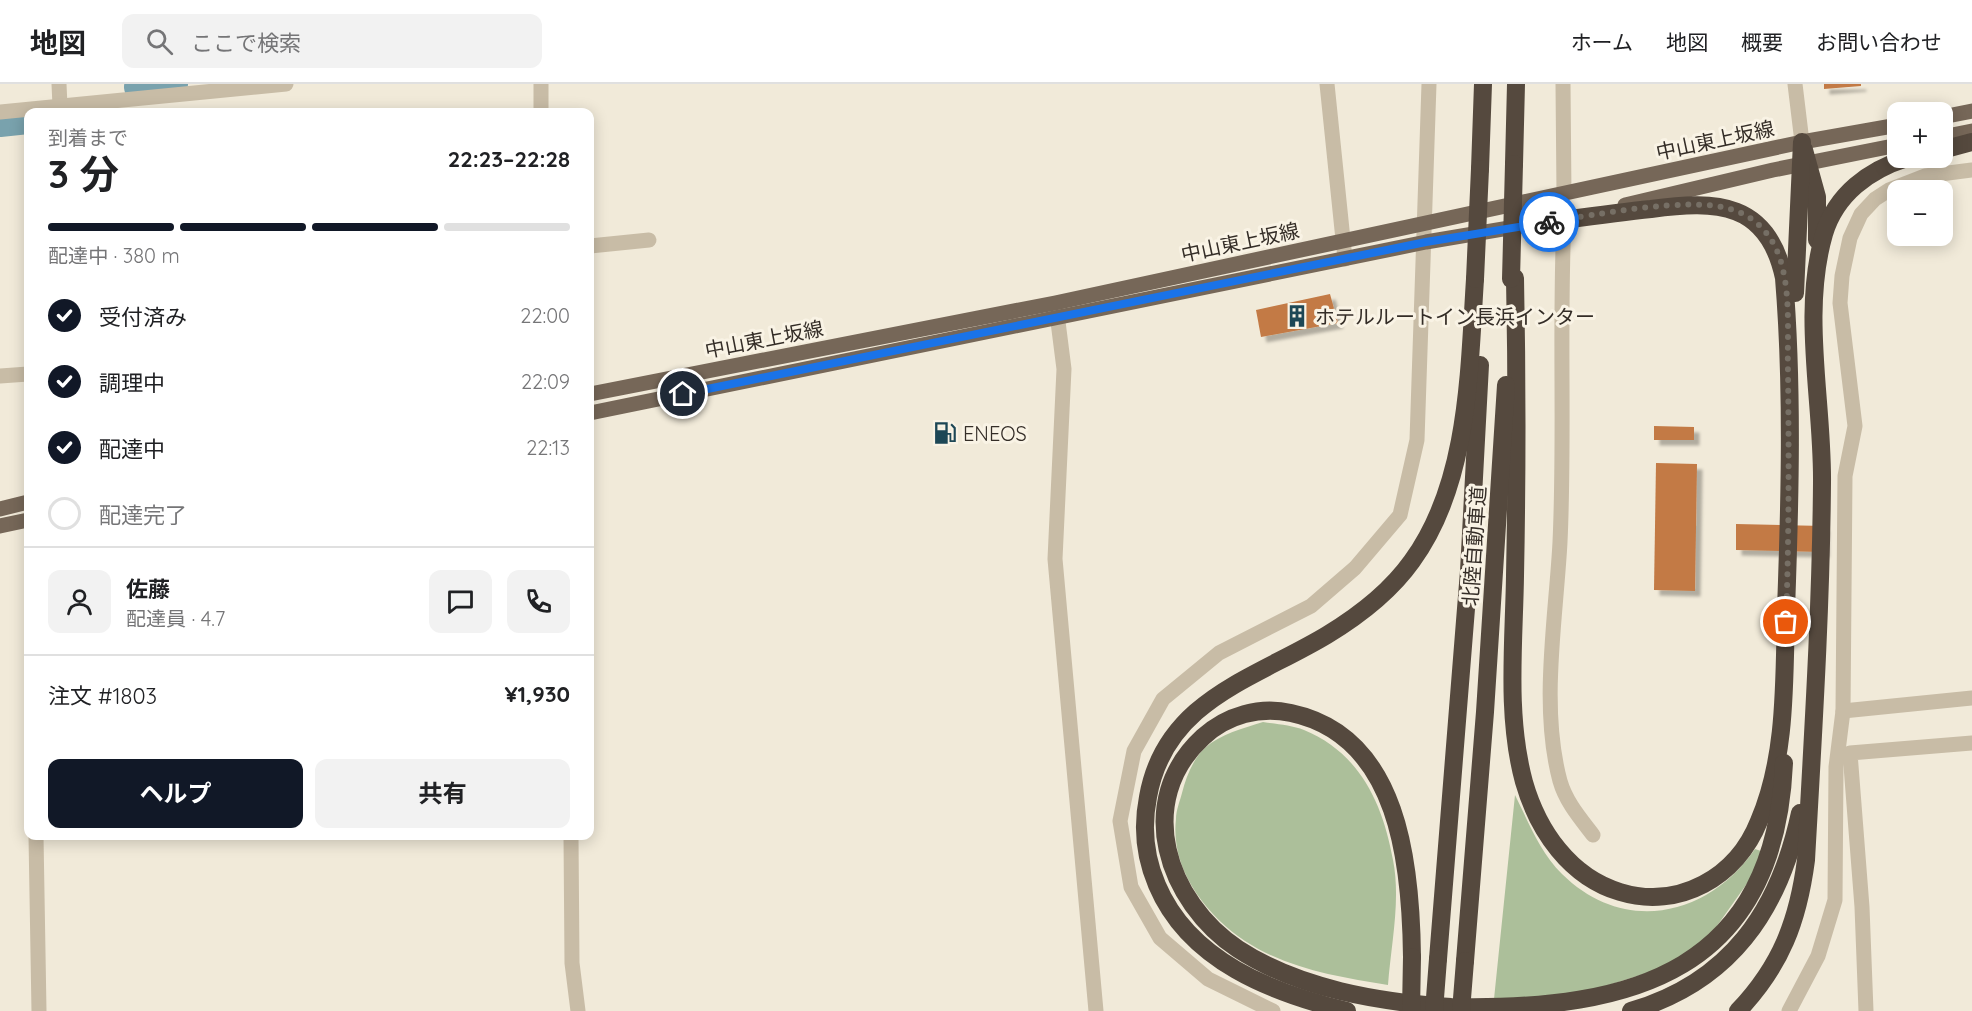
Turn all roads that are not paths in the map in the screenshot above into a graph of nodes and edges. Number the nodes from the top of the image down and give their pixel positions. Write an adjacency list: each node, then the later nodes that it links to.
1 (58, 84): 13 (street)
2 (286, 84): 11 (street)
3 (541, 84): 16 (street)
4 (1327, 84): 36 (street)
5 (1430, 84): 34 (street)
6 (1483, 84): 30 (highway)
7 (1489, 84): 30 (highway)
8 (1516, 84): 41 (highway, 北陸自動車道, bridge)
9 (1563, 84): 32 (street)
10 (1795, 84): 24 (street)
11 (256, 86): 12 (street)
12 (202, 89): 14 (street)
13 (60, 106): 14 (street); 15 (street)
14 (117, 106)
15 (40, 108)
16 (541, 108)
17 (24, 110): 19 (street)
18 (1972, 111): 20 (main road)
19 (0, 112)
20 (1953, 115)
21 (1887, 127): 24 (main road, 中山東上坂線)
22 (1972, 131): 23 (main road)
23 (1953, 134)
24 (1802, 142): 28 (highway); 32 (main road, 中山東上坂線)
25 (1972, 142): 27 (highway)
26 (1887, 147): 28 (main road, 中山東上坂線)
27 (1953, 147)
28 (1804, 164): 33 (main road, 中山東上坂線); 42 (highway); 48 (highway)
29 (1887, 166): 42 (highway)
30 (1483, 169): 40 (highway, bridge)
31 (1972, 170): 55 (street)
32 (1564, 194): 34 (main road, 中山東上坂線)
33 (1564, 220): 37 (main road, 中山東上坂線); 48 (highway); 59 (street)
34 (1426, 224): 36 (main road, 中山東上坂線); 37 (street)
35 (649, 240): 38 (street)
36 (1344, 242): 39 (street); 43 (main road, 中山東上坂線)
37 (1426, 242): 39 (main road, 中山東上坂線); 65 (street)
38 (594, 246)
39 (1345, 259): 43 (main road, 中山東上坂線)
40 (1479, 278): 66 (highway); 68 (highway, 北陸自動車道, bridge)
41 (1513, 278): 53 (highway); 69 (highway, 北陸自動車道, bridge)
42 (1816, 282): 57 (highway)
43 (1056, 311): 46 (main road, 中山東上坂線); 47 (main road, 中山東上坂線); 64 (street)
44 (24, 374): 45 (street)
45 (0, 376)
46 (594, 393)
47 (594, 412)
48 (1790, 482): 53 (highway)
49 (24, 503): 50 (main road)
50 (0, 509)
51 (24, 521): 52 (main road)
52 (0, 526)
53 (1783, 698): 67 (highway, bridge)
54 (1972, 698): 55 (street)
55 (1843, 711): 58 (street)
56 (1972, 743): 58 (street)
57 (1811, 749): 70 (highway); 71 (highway)
58 (1844, 750): 72 (street); 73 (street)
59 (1593, 835)
60 (36, 840): 62 (street)
61 (571, 840): 63 (street)
62 (39, 1011)
63 (578, 1011)
64 (1096, 1011)
65 (1273, 1011)
66 (1347, 1011)
67 (1412, 1011)
68 (1434, 1011)
69 (1461, 1011)
70 (1631, 1011)
71 (1738, 1011)
72 (1789, 1011)
73 (1866, 1011)

